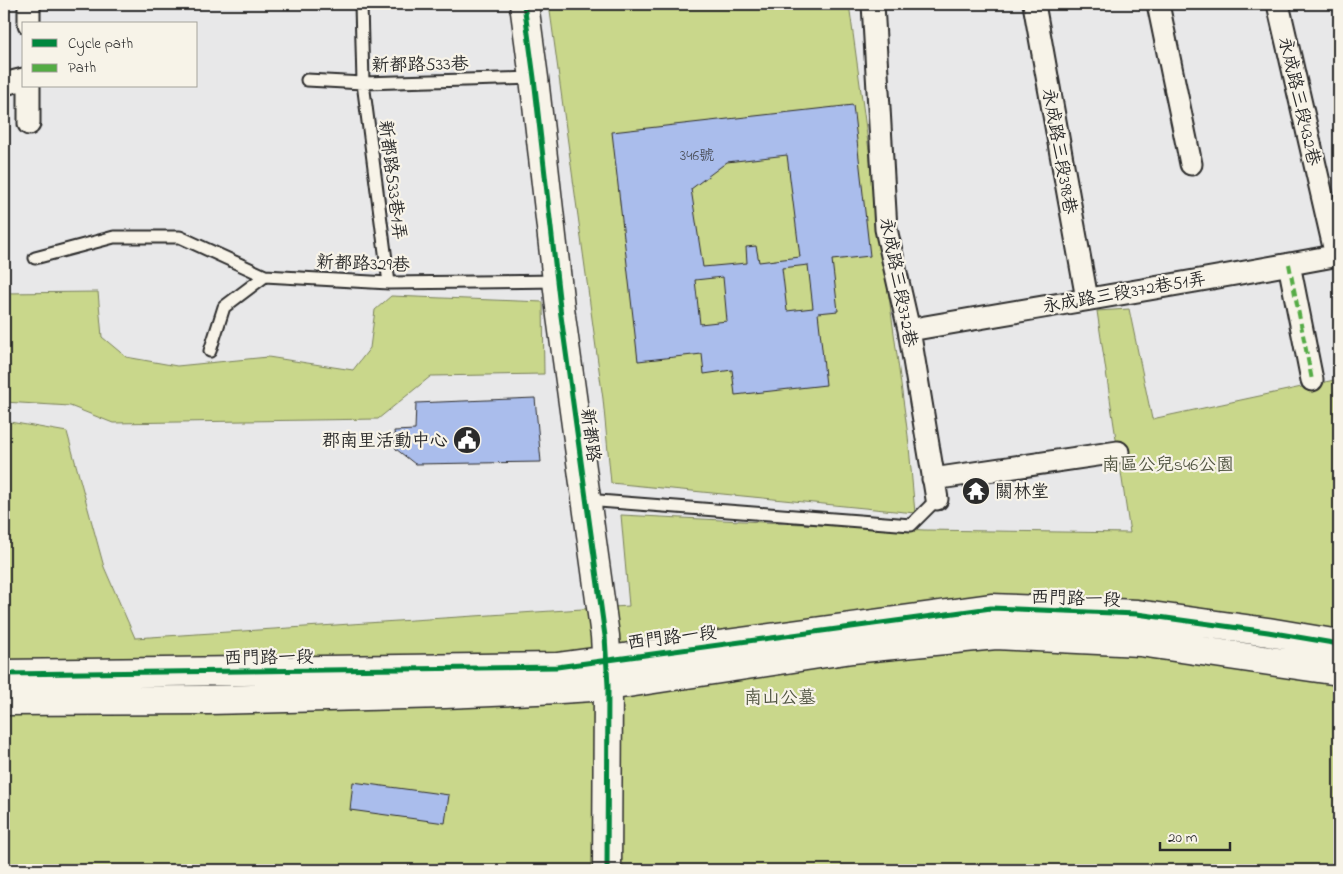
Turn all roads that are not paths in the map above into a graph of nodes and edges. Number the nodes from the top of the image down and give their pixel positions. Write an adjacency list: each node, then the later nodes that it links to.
1 (29, 4): 8 (street)
2 (361, 4): 12 (lane, 新都路533巷1弄)
3 (524, 4): 9 (street, 新都路)
4 (873, 4): 24 (street, 永成路三段372巷)
5 (1034, 4): 23 (street, 永成路三段398巷)
6 (1158, 4): 16 (street)
7 (1278, 4): 17 (street, 永成路三段432巷)
8 (29, 22)
9 (534, 78): 12 (lane, 新都路533巷); 22 (street, 新都路)
10 (22, 80): 13 (street)
11 (307, 80): 12 (lane, 新都路533巷)
12 (363, 83): 21 (lane, 新都路533巷1弄)
13 (4, 84)
14 (29, 88): 15 (street)
15 (29, 124)
16 (1191, 164)
17 (1338, 256): 19 (street, 永成路三段372巷51弄)
18 (35, 258): 20 (lane)
19 (1289, 264): 23 (street, 永成路三段372巷51弄); 26 (street)
20 (265, 276): 21 (lane, 新都路329巷); 25 (lane)
21 (389, 282): 22 (lane, 新都路329巷)
22 (558, 282): 29 (street, 新都路)
23 (1086, 299): 24 (street, 永成路三段372巷51弄)
24 (909, 330): 28 (street, 永成路三段372巷)
25 (210, 351)
26 (1312, 380)
27 (1118, 452): 28 (street)
28 (935, 489): 29 (lane)
29 (586, 500): 31 (street, 新都路)
30 (1339, 644): 31 (street, 西門路一段)
31 (606, 659): 33 (street, 西門路一段); 34 (street, 新都路)
32 (1339, 671): 34 (street)
33 (4, 674)
34 (608, 686): 35 (street); 36 (street, 新都路)
35 (4, 701)
36 (608, 870)

